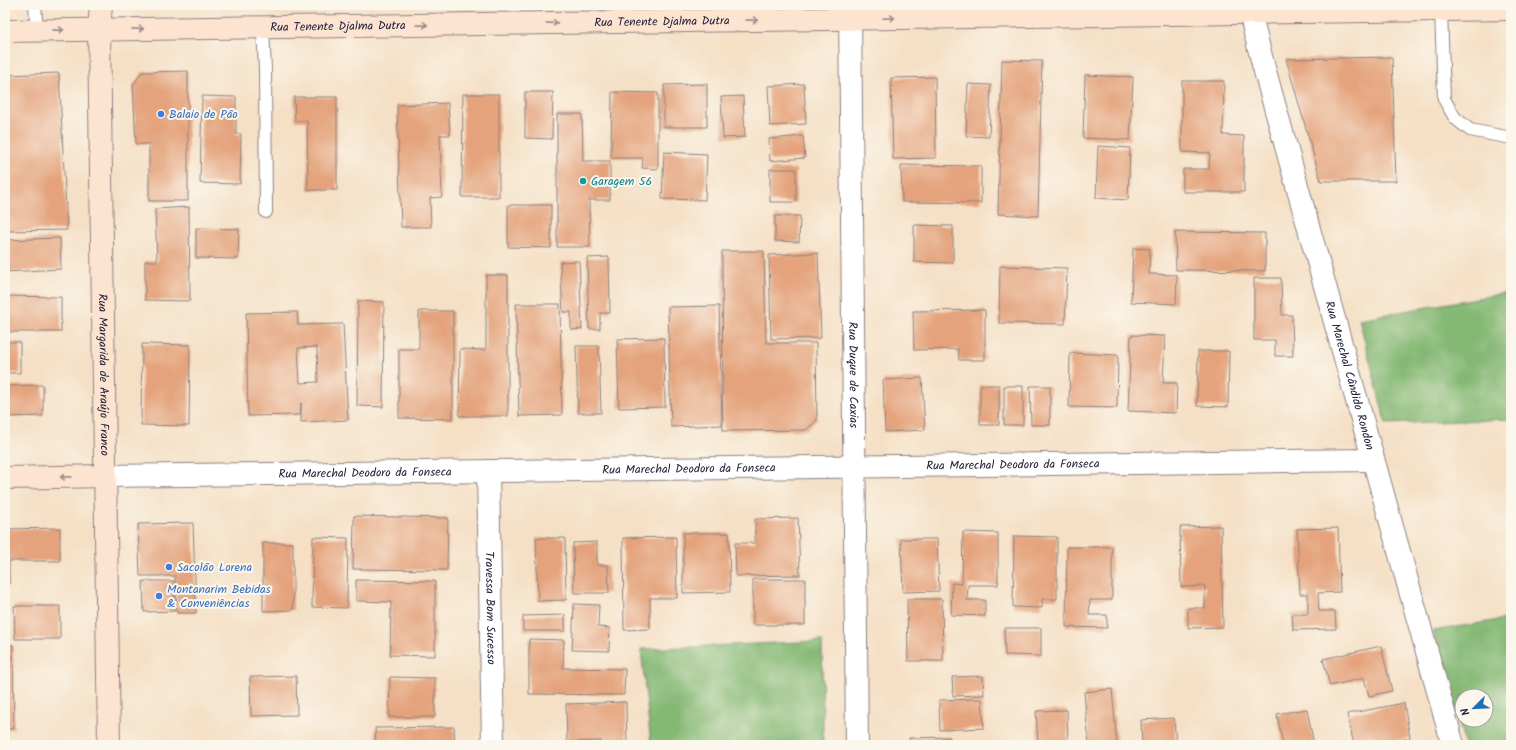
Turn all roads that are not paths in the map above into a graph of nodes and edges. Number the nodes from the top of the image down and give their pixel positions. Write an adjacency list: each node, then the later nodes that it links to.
1 (35, 5): 11 (lane)
2 (101, 5): 9 (main road, Rua Margarida de Araújo Franco)
3 (1251, 9): 5 (main road, Rua Tenente Djalma Dutra); 6 (main road, Rua Tenente Djalma Dutra); 14 (street, Rua Marechal Cândido Rondon)
4 (1511, 9): 5 (main road, Rua Tenente Djalma Dutra)
5 (1441, 10): 12 (lane)
6 (1005, 11): 7 (main road, Rua Tenente Djalma Dutra, one-way to 6)
7 (850, 12): 8 (main road, Rua Tenente Djalma Dutra, one-way to 7); 15 (street, Rua Duque de Caxias)
8 (263, 28): 9 (main road, Rua Tenente Djalma Dutra, one-way to 8); 13 (lane)
9 (100, 30): 11 (main road, Rua Tenente Djalma Dutra, one-way to 9); 17 (main road, Rua Margarida de Araújo Franco)
10 (5, 31): 11 (main road, Rua Tenente Djalma Dutra)
11 (37, 31)
12 (1511, 138)
13 (266, 212)
14 (1373, 460): 15 (street, Rua Marechal Deodoro da Fonseca); 22 (street, Rua Marechal Cândido Rondon)
15 (854, 467): 16 (street, Rua Marechal Deodoro da Fonseca); 21 (street, Rua Duque de Caxias)
16 (488, 471): 17 (street, Rua Marechal Deodoro da Fonseca); 20 (street, Travessa Bom Sucesso)
17 (106, 476): 18 (main road, Rua Marechal Deodoro da Fonseca, one-way to 18); 19 (main road, Rua Margarida de Araújo Franco)
18 (5, 478)
19 (109, 745)
20 (493, 745)
21 (857, 745)
22 (1453, 745)

